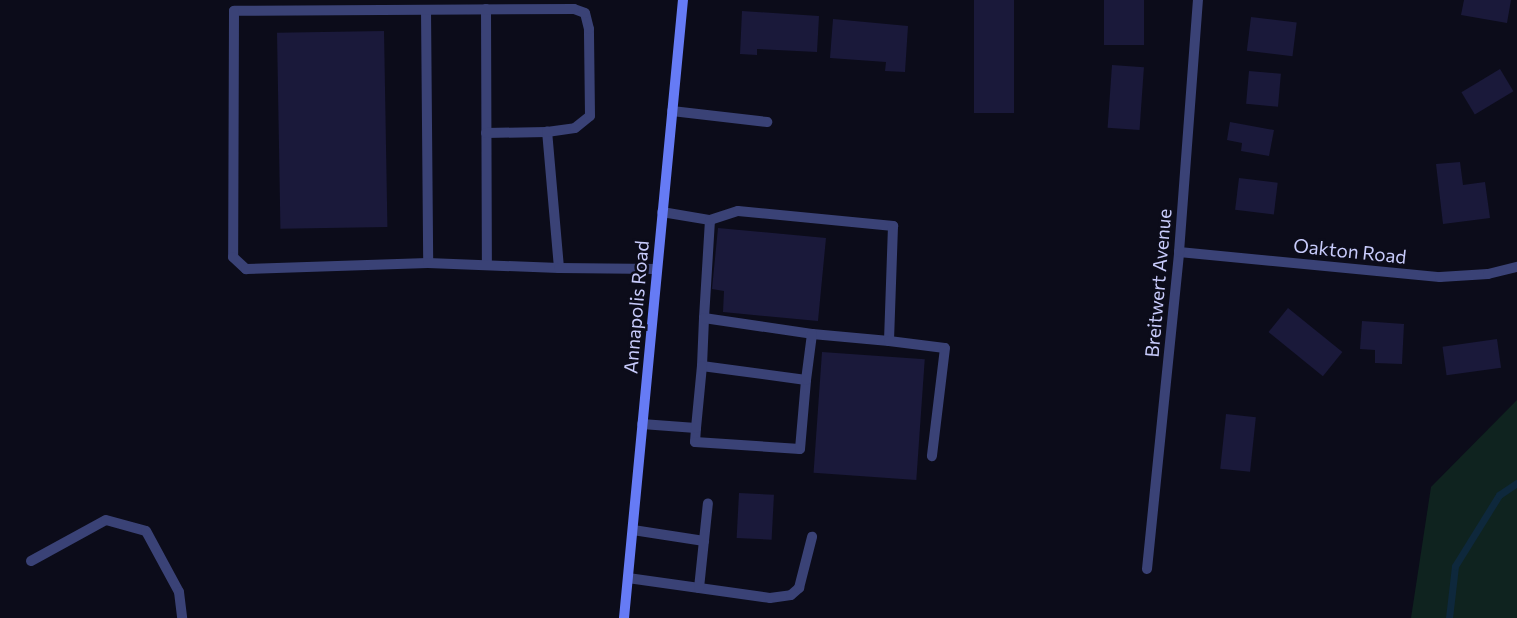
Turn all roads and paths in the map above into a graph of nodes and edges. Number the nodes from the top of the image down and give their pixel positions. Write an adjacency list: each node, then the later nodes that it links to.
1 (683, 0): 5 (main road, Annapolis Road)
2 (1198, 0): 11 (street, Breitwert Avenue)
3 (486, 9): 4 (street); 7 (street); 8 (street)
4 (426, 10): 12 (street); 12 (street)
5 (672, 110): 6 (street); 9 (main road, Annapolis Road)
6 (767, 122)
7 (547, 132): 8 (street); 15 (street)
8 (486, 133): 13 (street)
9 (662, 212): 10 (street); 16 (main road, Annapolis Road)
10 (710, 220): 17 (street); 19 (street)
11 (1179, 252): 14 (street, Oakton Road); 30 (street, Breitwert Avenue)
12 (428, 263): 13 (street)
13 (487, 265): 15 (street)
14 (1517, 267)
15 (559, 268): 16 (street)
16 (657, 270): 22 (main road, Annapolis Road)
17 (704, 318): 18 (street); 20 (street)
18 (812, 334): 19 (street); 21 (street)
19 (889, 341): 24 (street)
20 (702, 366): 21 (street); 23 (street)
21 (806, 380): 23 (street)
22 (642, 424): 23 (street); 26 (main road, Annapolis Road)
23 (696, 428)
24 (932, 456)
25 (708, 503): 28 (street)
26 (633, 530): 28 (street); 31 (main road, Annapolis Road)
27 (812, 537): 32 (street)
28 (704, 541): 32 (street)
29 (31, 561): 33 (street)
30 (1147, 569)
31 (628, 578): 32 (street); 34 (main road, Annapolis Road)
32 (699, 588)
33 (182, 618)
34 (624, 618)

